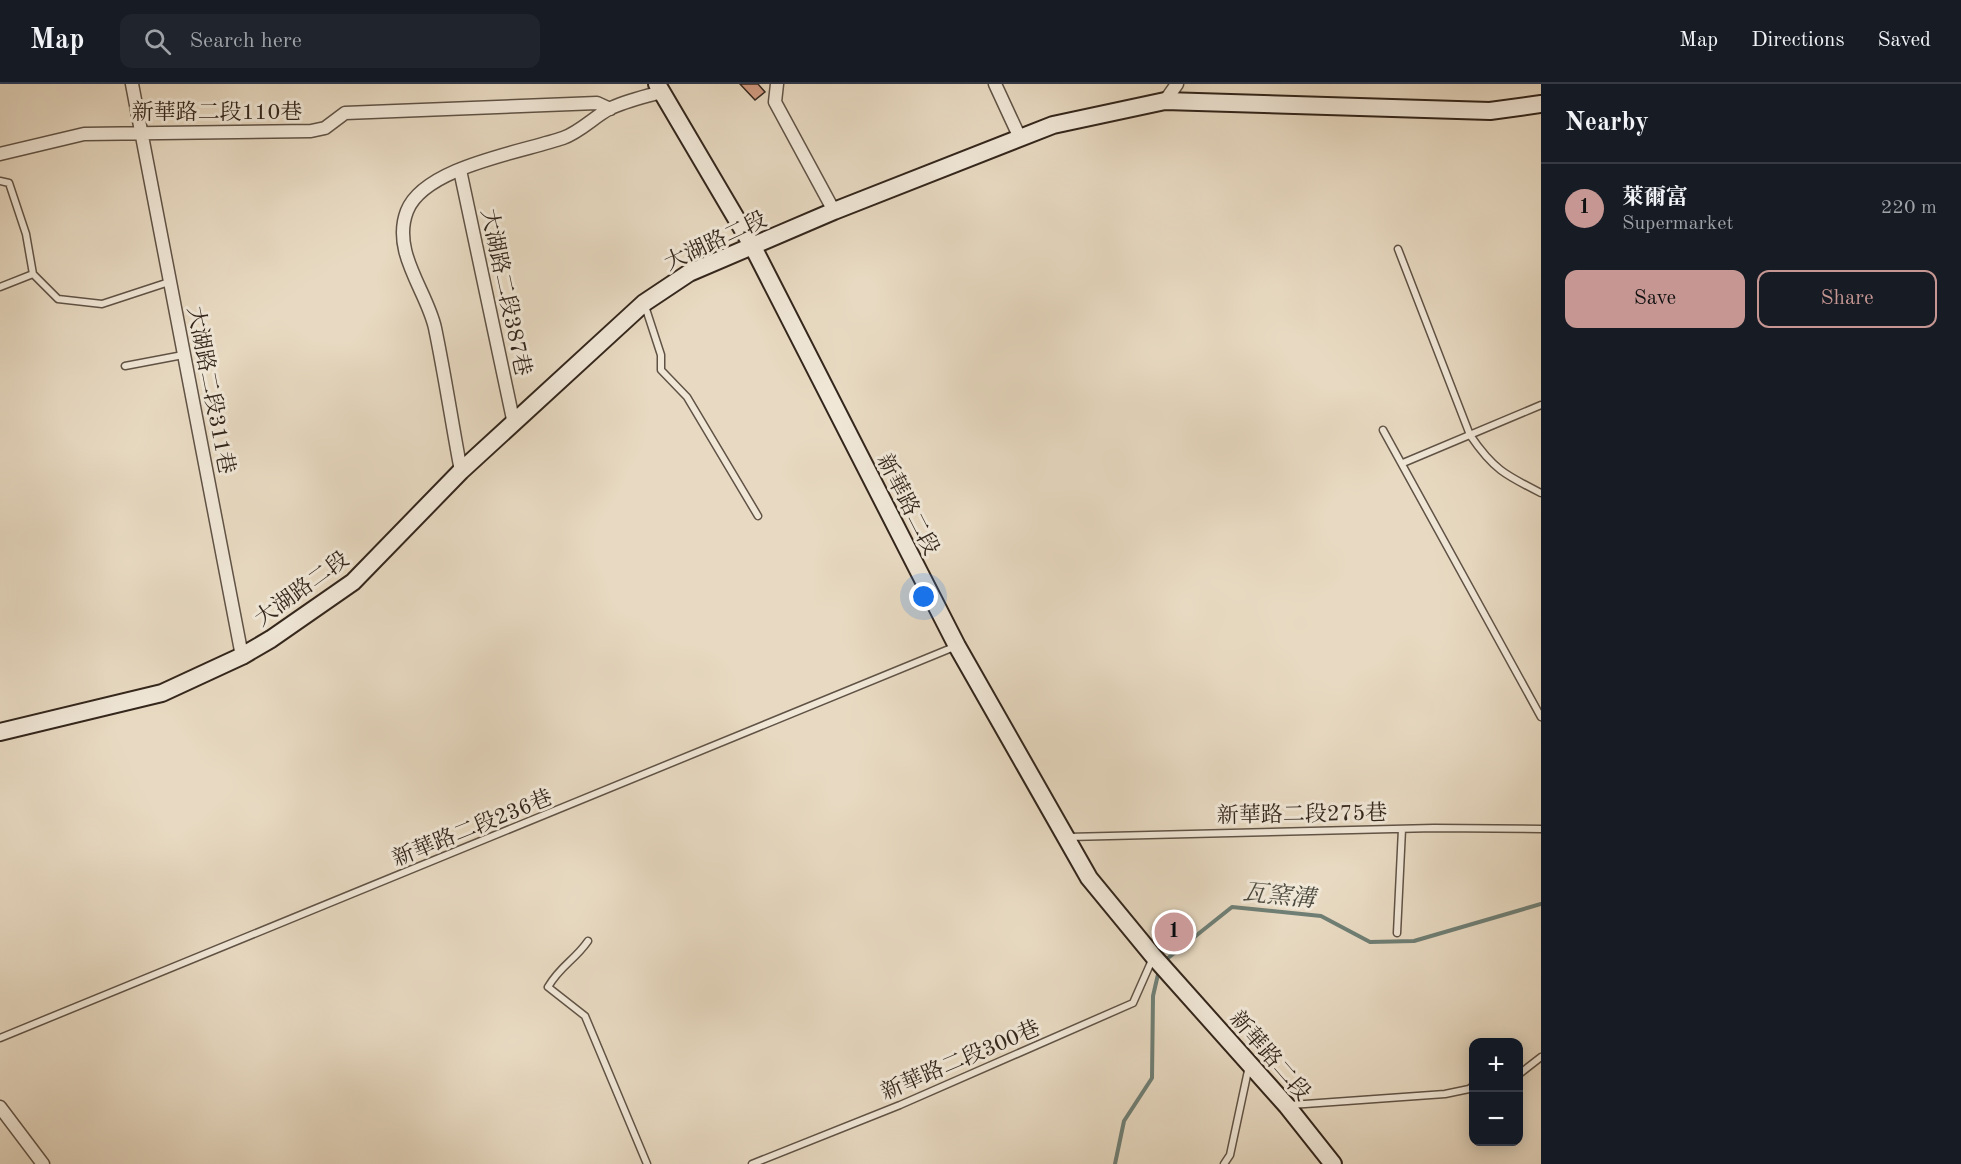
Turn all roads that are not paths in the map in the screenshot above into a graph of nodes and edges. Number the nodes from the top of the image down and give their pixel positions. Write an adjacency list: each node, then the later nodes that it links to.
1 (132, 84): 9 (street, 大湖路二段311巷)
2 (777, 84): 14 (street)
3 (995, 84): 10 (street)
4 (1177, 84): 6 (street)
5 (659, 88): 8 (street); 15 (street, 新華路二段)
6 (1165, 101): 7 (street, 大湖路二段); 10 (street, 大湖路二段)
7 (1541, 104)
8 (610, 109): 9 (street, 新華路二段110巷); 12 (street)
9 (141, 131): 11 (street, 新華路二段110巷); 18 (street, 大湖路二段311巷)
10 (1020, 138): 14 (street, 大湖路二段)
11 (0, 154)
12 (460, 170): 24 (street, 大湖路二段387巷); 28 (street)
13 (0, 181): 17 (lane)
14 (834, 211): 15 (street, 大湖路二段)
15 (753, 247): 20 (street, 大湖路二段); 31 (street, 新華路二段)
16 (1398, 249): 26 (lane)
17 (33, 274): 18 (lane); 19 (lane)
18 (169, 282): 21 (street, 大湖路二段311巷)
19 (0, 287)
20 (644, 303): 24 (street, 大湖路二段); 30 (lane)
21 (183, 355): 22 (lane); 32 (street, 大湖路二段311巷)
22 (125, 366)
23 (1541, 405): 26 (lane)
24 (514, 424): 28 (street, 大湖路二段)
25 (1383, 430): 27 (lane)
26 (1470, 435): 27 (lane); 29 (lane)
27 (1403, 463): 33 (lane)
28 (461, 471): 32 (street, 大湖路二段)
29 (1541, 493)
30 (758, 516)
31 (957, 646): 37 (street, 新華路二段); 41 (lane, 新華路二段236巷)
32 (242, 656): 34 (street, 大湖路二段)
33 (1541, 717)
34 (0, 732)
35 (1402, 829): 36 (lane, 新華路二段275巷); 37 (lane, 新華路二段275巷); 38 (lane)
36 (1541, 829)
37 (1064, 837): 40 (street, 新華路二段)
38 (1398, 933)
39 (588, 941): 49 (lane)
40 (1157, 960): 43 (street, 新華路二段); 50 (lane, 新華路二段300巷)
41 (0, 1038)
42 (1541, 1057): 44 (lane)
43 (1249, 1062): 46 (street, 新華路二段); 51 (lane)
44 (1523, 1071)
45 (1469, 1088): 46 (lane)
46 (1287, 1106): 52 (street, 新華路二段)
47 (0, 1107): 48 (street)
48 (43, 1164)
49 (647, 1164)
50 (752, 1164)
51 (1224, 1164)
52 (1333, 1164)

